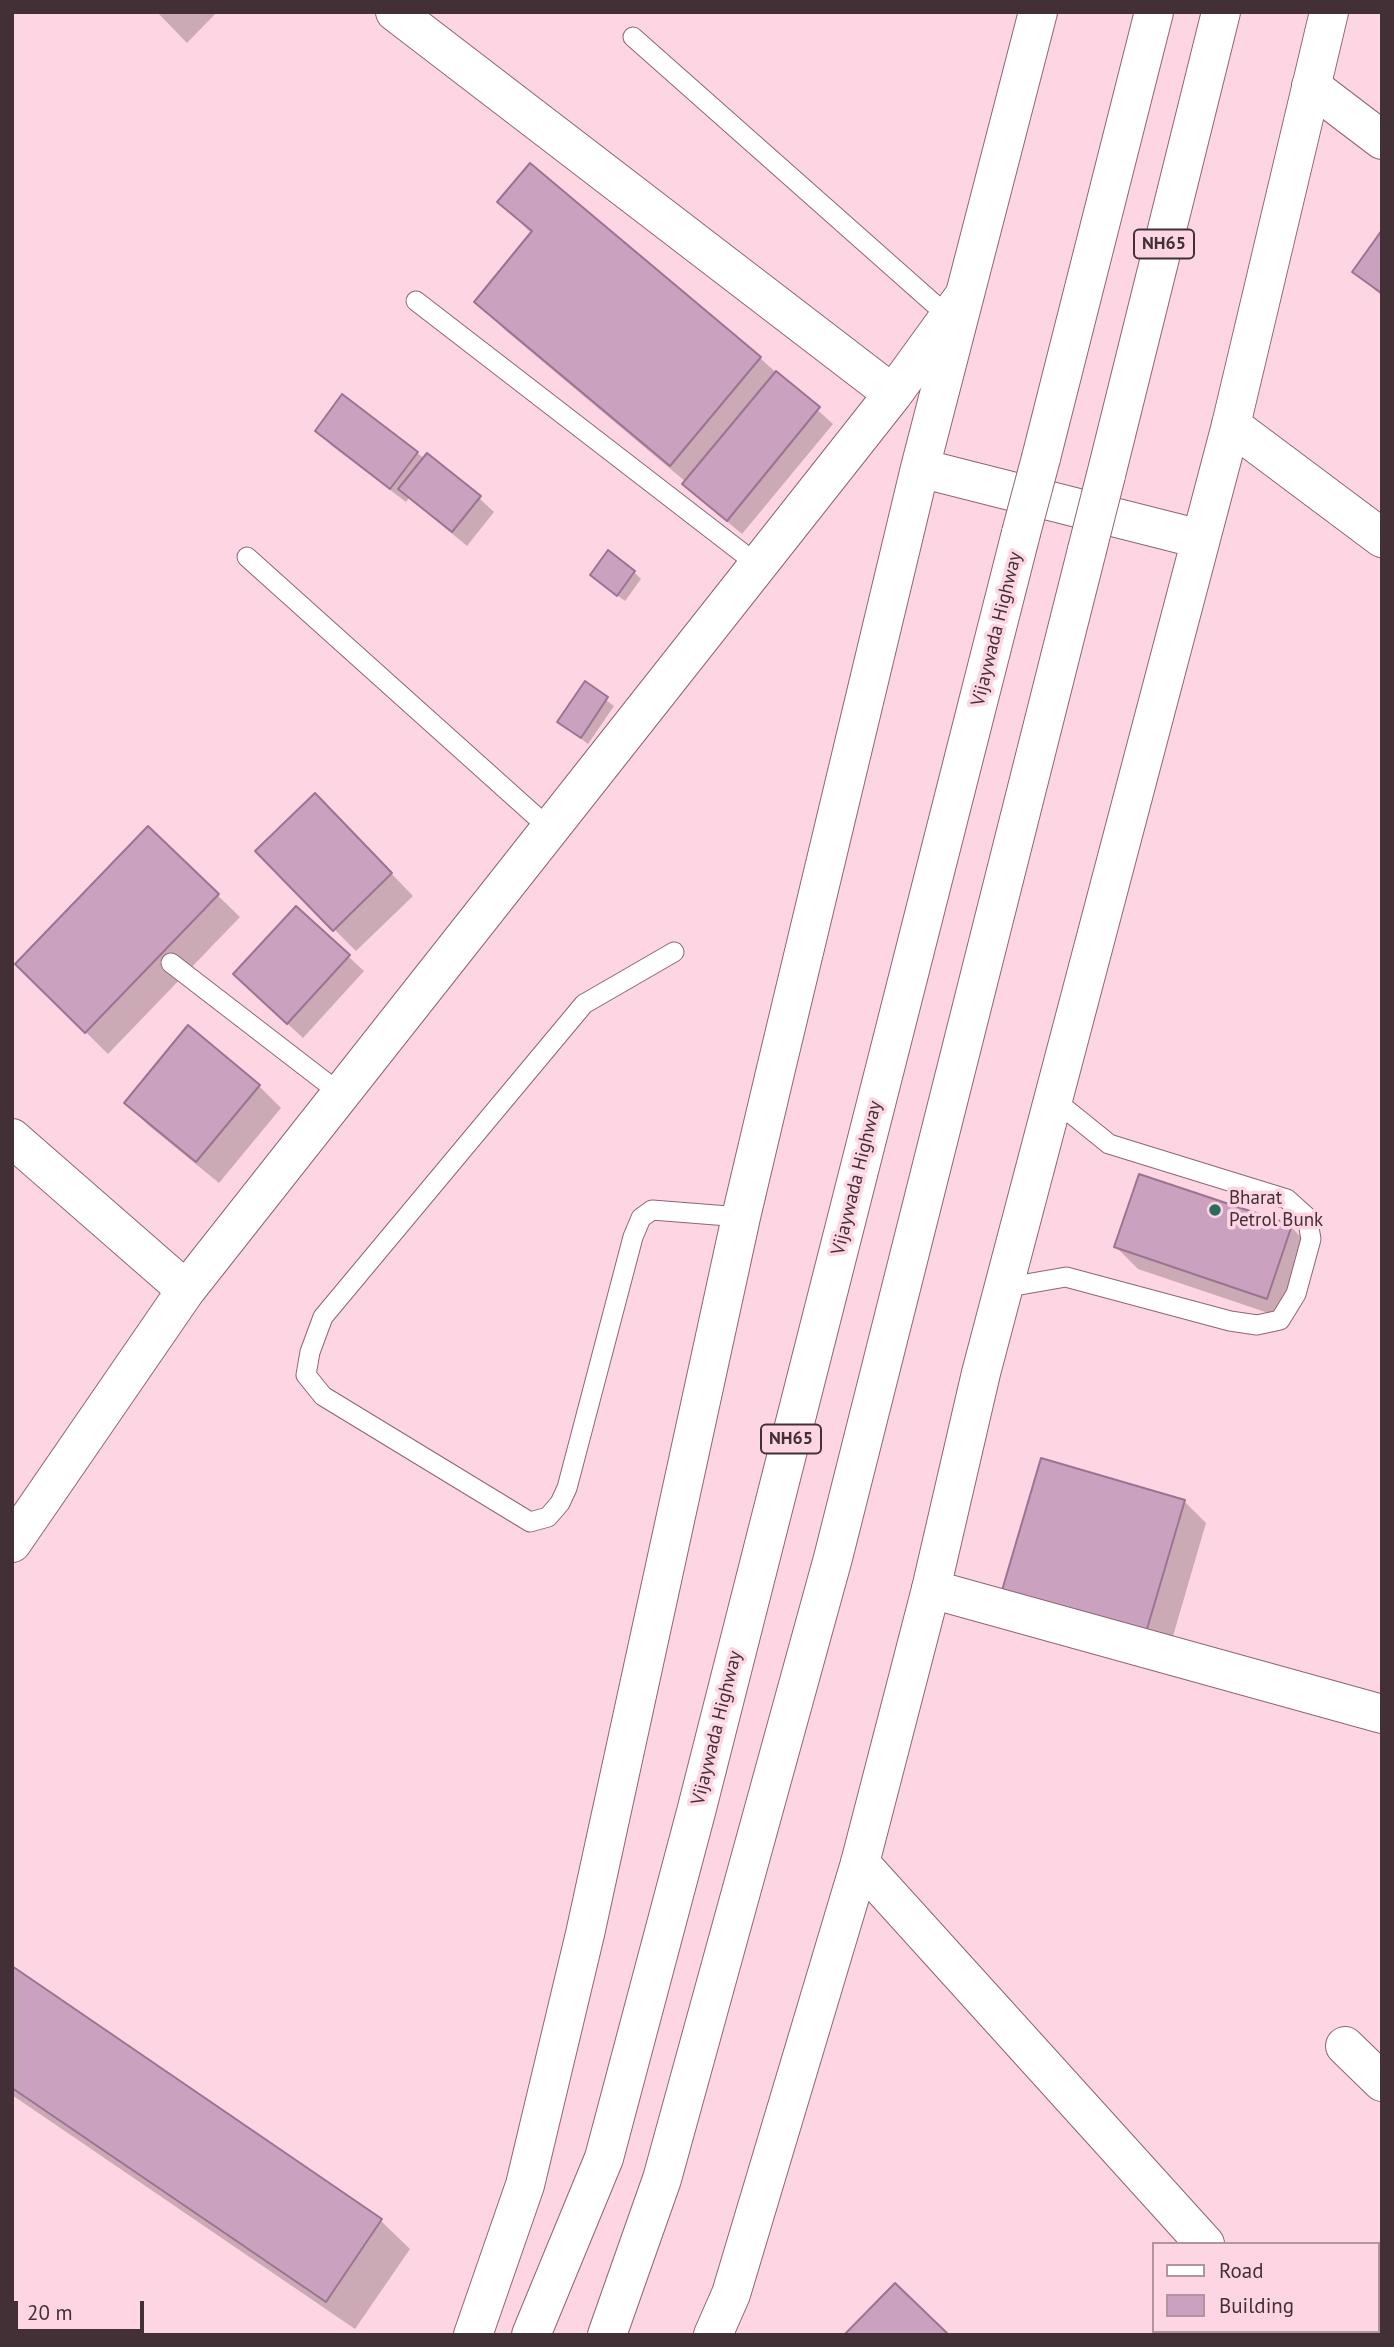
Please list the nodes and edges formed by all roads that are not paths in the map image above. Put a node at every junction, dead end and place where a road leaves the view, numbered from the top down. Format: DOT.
graph roads {
  1 [pos="395,12"];
  2 [pos="1038,12"];
  3 [pos="1154,12"];
  4 [pos="1221,12"];
  5 [pos="1329,12"];
  6 [pos="633,37"];
  7 [pos="1311,86"];
  8 [pos="1382,140"];
  9 [pos="415,301"];
  10 [pos="957,305"];
  11 [pos="893,394"];
  12 [pos="1231,425"];
  13 [pos="920,468"];
  14 [pos="1382,538"];
  15 [pos="1200,539"];
  16 [pos="247,557"];
  17 [pos="758,565"];
  18 [pos="550,829"];
  19 [pos="674,952"];
  20 [pos="172,964"];
  21 [pos="341,1094"];
  22 [pos="1052,1098"];
  23 [pos="12,1138"];
  24 [pos="741,1217"];
  25 [pos="1003,1288"];
  26 [pos="186,1290"];
  27 [pos="12,1543"];
  28 [pos="931,1589"];
  29 [pos="1382,1714"];
  30 [pos="860,1863"];
  31 [pos="1345,2046"];
  32 [pos="1382,2082"];
  33 [pos="1203,2242"];
  34 [pos="473,2335"];
  35 [pos="531,2335"];
  36 [pos="607,2335"];
  37 [pos="713,2335"];
  1 -- 11 [label="main road"];
  2 -- 10 [label="main road"];
  3 -- 35 [label="main road, Vijaywada Highway / NH65, bridge"];
  4 -- 36 [label="main road, NH65, bridge"];
  5 -- 7 [label="main road"];
  6 -- 10 [label="lane"];
  7 -- 8 [label="main road"];
  7 -- 12 [label="main road"];
  9 -- 17 [label="lane"];
  10 -- 11 [label="main road"];
  10 -- 13 [label="main road"];
  11 -- 17 [label="main road"];
  12 -- 14 [label="main road"];
  12 -- 15 [label="main road"];
  13 -- 15 [label="main road"];
  13 -- 24 [label="main road"];
  15 -- 22 [label="main road"];
  16 -- 18 [label="lane"];
  17 -- 18 [label="main road"];
  18 -- 21 [label="main road"];
  19 -- 24 [label="lane"];
  20 -- 21 [label="lane"];
  21 -- 26 [label="main road"];
  22 -- 25 [label="main road"];
  22 -- 25 [label="lane"];
  23 -- 26 [label="main road"];
  24 -- 34 [label="main road"];
  25 -- 28 [label="main road"];
  26 -- 27 [label="main road"];
  28 -- 29 [label="main road"];
  28 -- 30 [label="main road"];
  30 -- 33 [label="main road"];
  30 -- 37 [label="main road"];
  31 -- 32 [label="main road"];
}
